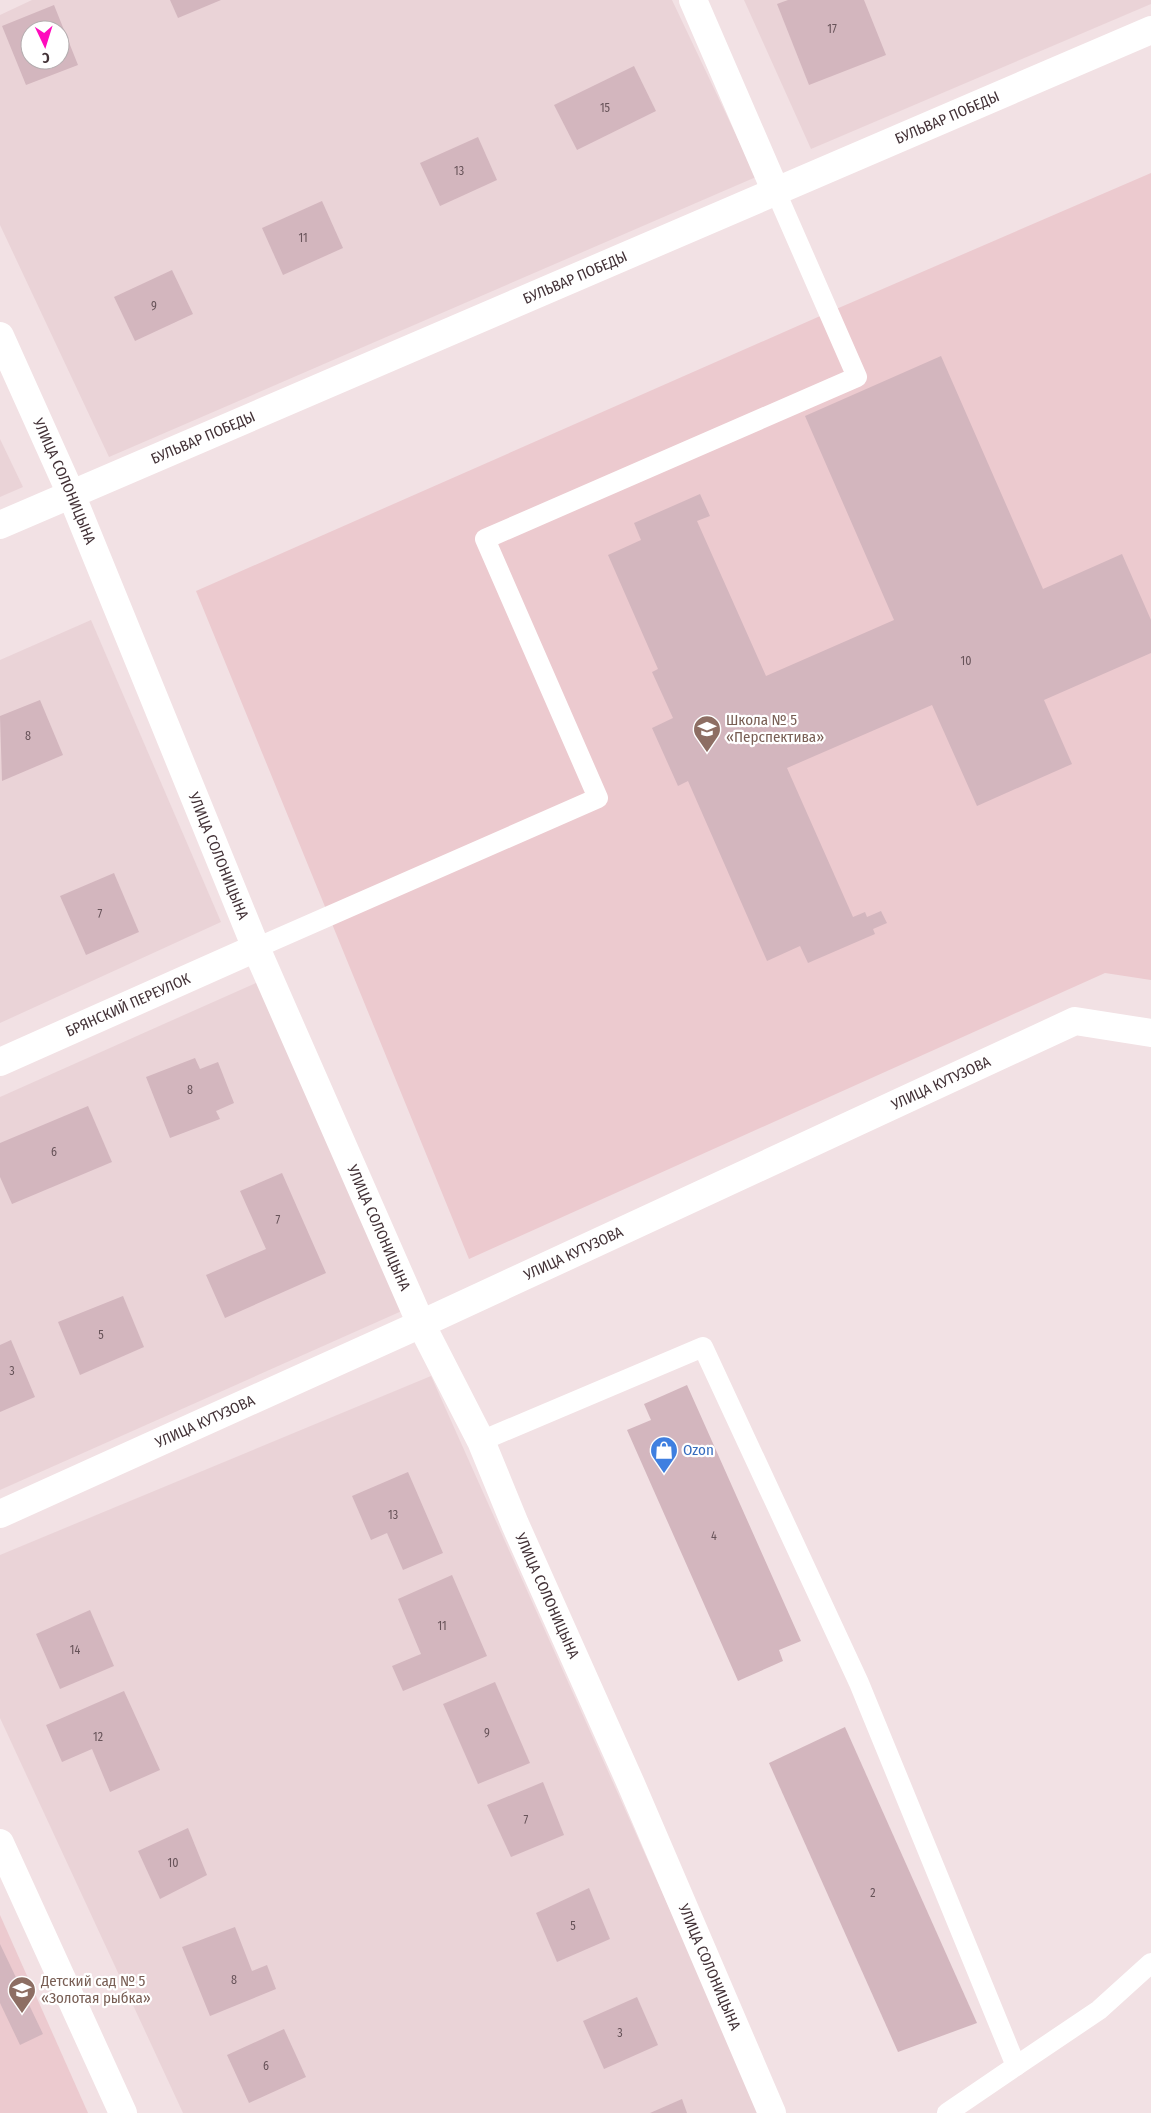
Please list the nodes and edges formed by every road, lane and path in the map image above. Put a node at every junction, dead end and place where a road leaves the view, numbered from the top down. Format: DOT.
graph roads {
  1 [pos="693,0"];
  2 [pos="1151,30"];
  3 [pos="776,192"];
  4 [pos="0,336"];
  5 [pos="71,494"];
  6 [pos="0,525"];
  7 [pos="256,948"];
  8 [pos="1151,1033"];
  9 [pos="0,1062"];
  10 [pos="421,1324"];
  11 [pos="480,1441"];
  12 [pos="0,1514"];
  13 [pos="0,1843"];
  14 [pos="1151,1963"];
  15 [pos="1016,2066"];
  16 [pos="123,2113"];
  17 [pos="772,2113"];
  18 [pos="947,2113"];
  1 -- 3 [label="street"];
  2 -- 3 [label="street, БУЛЬВАР ПОБЕДЫ"];
  3 -- 5 [label="street, БУЛЬВАР ПОБЕДЫ"];
  3 -- 7 [label="lane"];
  4 -- 5 [label="street, УЛИЦА СОЛОНИЦЫНА"];
  5 -- 6 [label="street, БУЛЬВАР ПОБЕДЫ"];
  5 -- 7 [label="street, УЛИЦА СОЛОНИЦЫНА"];
  7 -- 9 [label="street, БРЯНСКИЙ ПЕРЕУЛОК"];
  7 -- 10 [label="street, УЛИЦА СОЛОНИЦЫНА"];
  8 -- 10 [label="street, УЛИЦА КУТУЗОВА"];
  10 -- 11 [label="street, УЛИЦА СОЛОНИЦЫНА"];
  10 -- 12 [label="street, УЛИЦА КУТУЗОВА"];
  11 -- 15 [label="lane"];
  11 -- 17 [label="street, УЛИЦА СОЛОНИЦЫНА"];
  13 -- 16 [label="street"];
  14 -- 15 [label="lane"];
  15 -- 18 [label="lane"];
}
